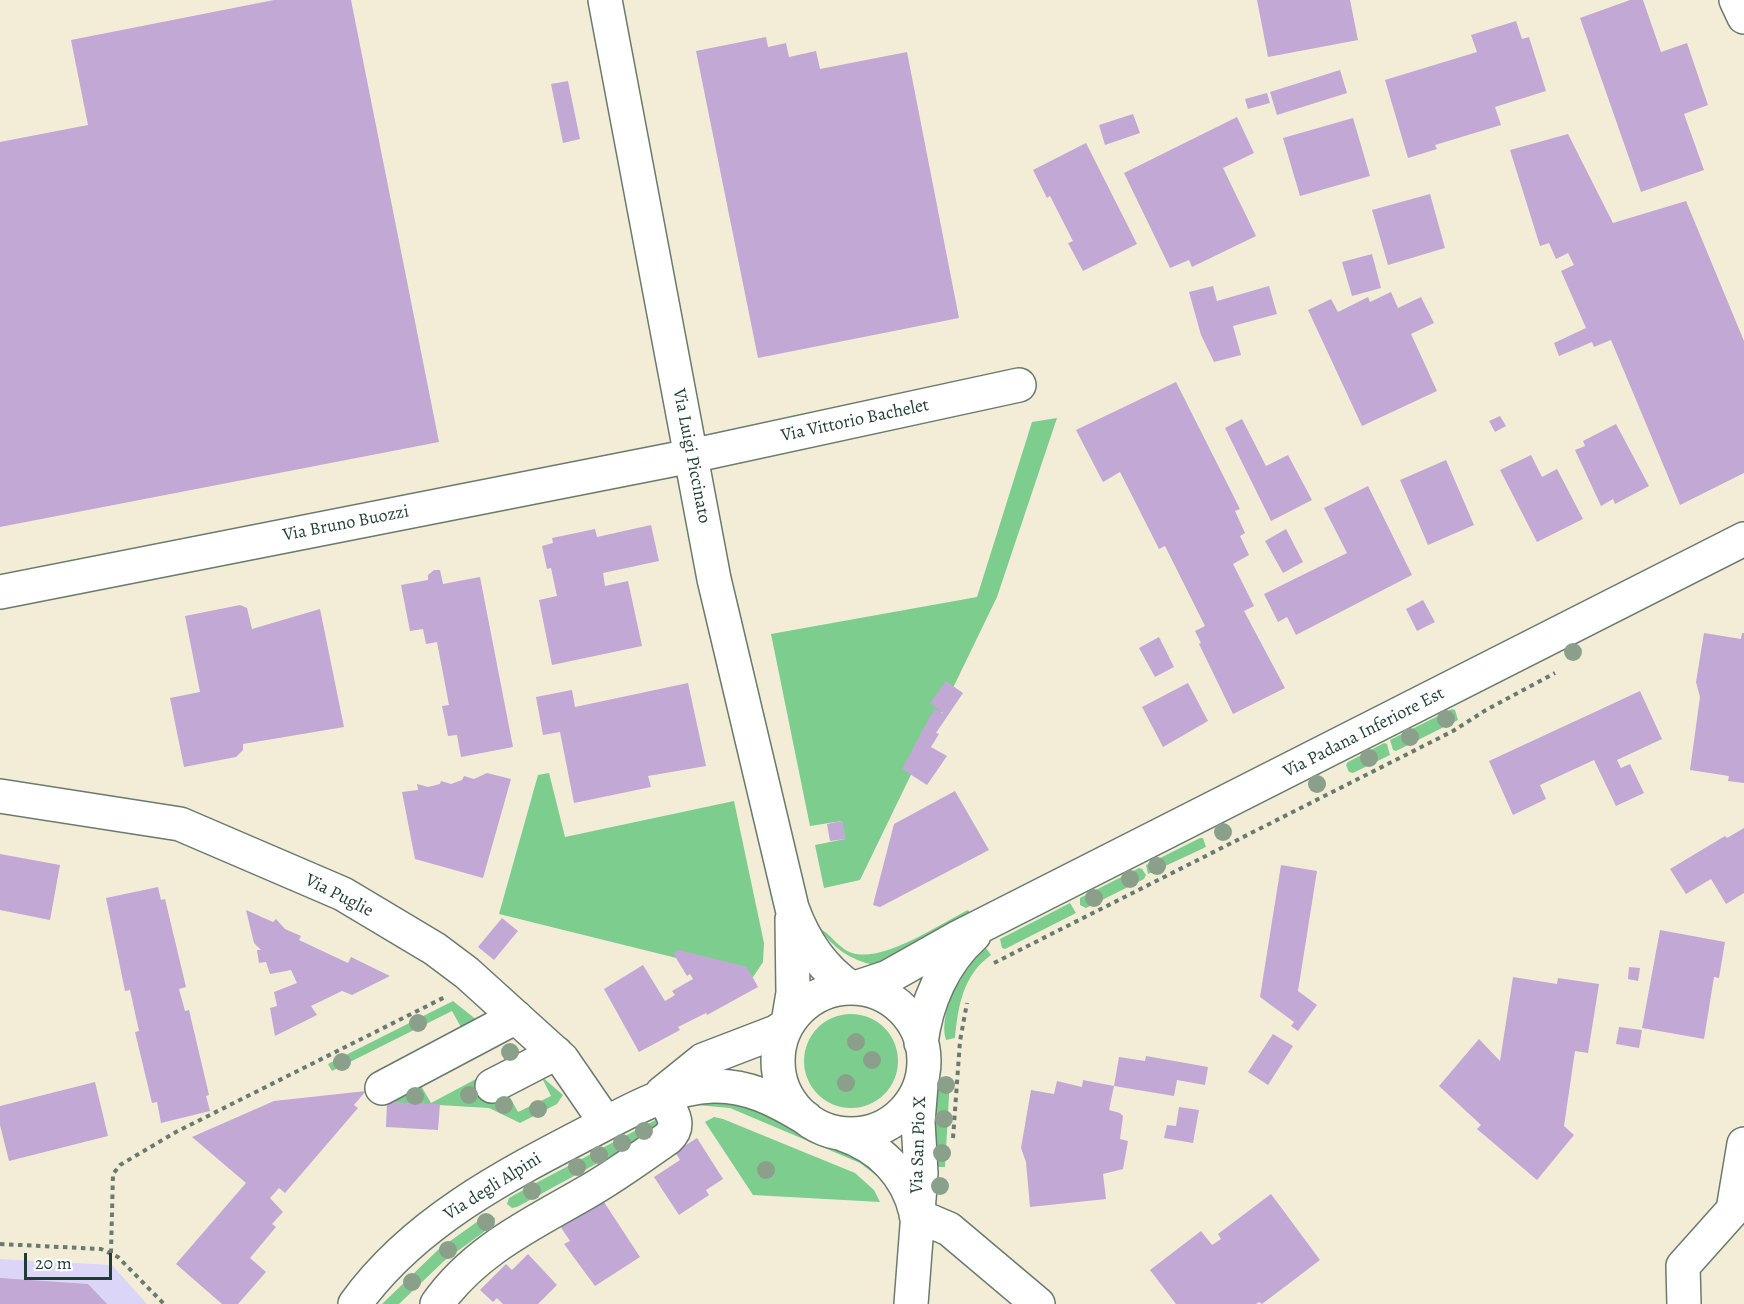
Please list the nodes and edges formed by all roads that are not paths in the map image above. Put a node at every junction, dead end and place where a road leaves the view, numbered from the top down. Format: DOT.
graph roads {
  1 [pos="605,0"];
  2 [pos="1736,0"];
  3 [pos="1744,17"];
  4 [pos="1019,385"];
  5 [pos="691,456"];
  6 [pos="1744,539"];
  7 [pos="0,592"];
  8 [pos="0,796"];
  9 [pos="792,908"];
  10 [pos="984,926"];
  11 [pos="853,988"];
  12 [pos="516,1017"];
  13 [pos="787,1024"];
  14 [pos="921,1043"];
  15 [pos="555,1053"];
  16 [pos="922,1076"];
  17 [pos="492,1086"];
  18 [pos="382,1088"];
  19 [pos="657,1097"];
  20 [pos="806,1118"];
  21 [pos="606,1123"];
  22 [pos="842,1134"];
  23 [pos="1744,1144"];
  24 [pos="916,1215"];
  25 [pos="355,1304"];
  26 [pos="437,1304"];
  27 [pos="911,1304"];
  28 [pos="1038,1304"];
  29 [pos="1684,1304"];
  1 -- 5 [label="street, Via Luigi Piccinato"];
  2 -- 3 [label="street"];
  4 -- 5 [label="street, Via Vittorio Bachelet"];
  5 -- 7 [label="street, Via Bruno Buozzi"];
  5 -- 9 [label="street, Via Luigi Piccinato"];
  6 -- 10 [label="street, Via Padana Inferiore Est"];
  8 -- 12 [label="street, Via Puglie"];
  9 -- 11 [label="street, Via Luigi Piccinato"];
  9 -- 13 [label="street, Via Luigi Piccinato"];
  10 -- 11 [label="street, Via Padana Inferiore Est"];
  10 -- 14 [label="street, Via Padana Inferiore Est"];
  11 -- 13 [label="street"];
  11 -- 14 [label="street"];
  12 -- 15 [label="street, Via Puglie"];
  12 -- 18 [label="street"];
  13 -- 19 [label="street, Via degli Alpini"];
  13 -- 20 [label="street"];
  14 -- 16 [label="street"];
  15 -- 17 [label="street"];
  15 -- 21 [label="street, Via Puglie"];
  16 -- 22 [label="street"];
  16 -- 24 [label="street, Via San Pio X"];
  19 -- 20 [label="street, Via degli Alpini"];
  19 -- 21 [label="street, Via degli Alpini"];
  19 -- 26 [label="street"];
  20 -- 22 [label="street"];
  21 -- 25 [label="street, Via degli Alpini"];
  22 -- 24 [label="street, Via San Pio X"];
  23 -- 29 [label="street"];
  24 -- 27 [label="street, Via San Pio X"];
  24 -- 28 [label="street"];
}
